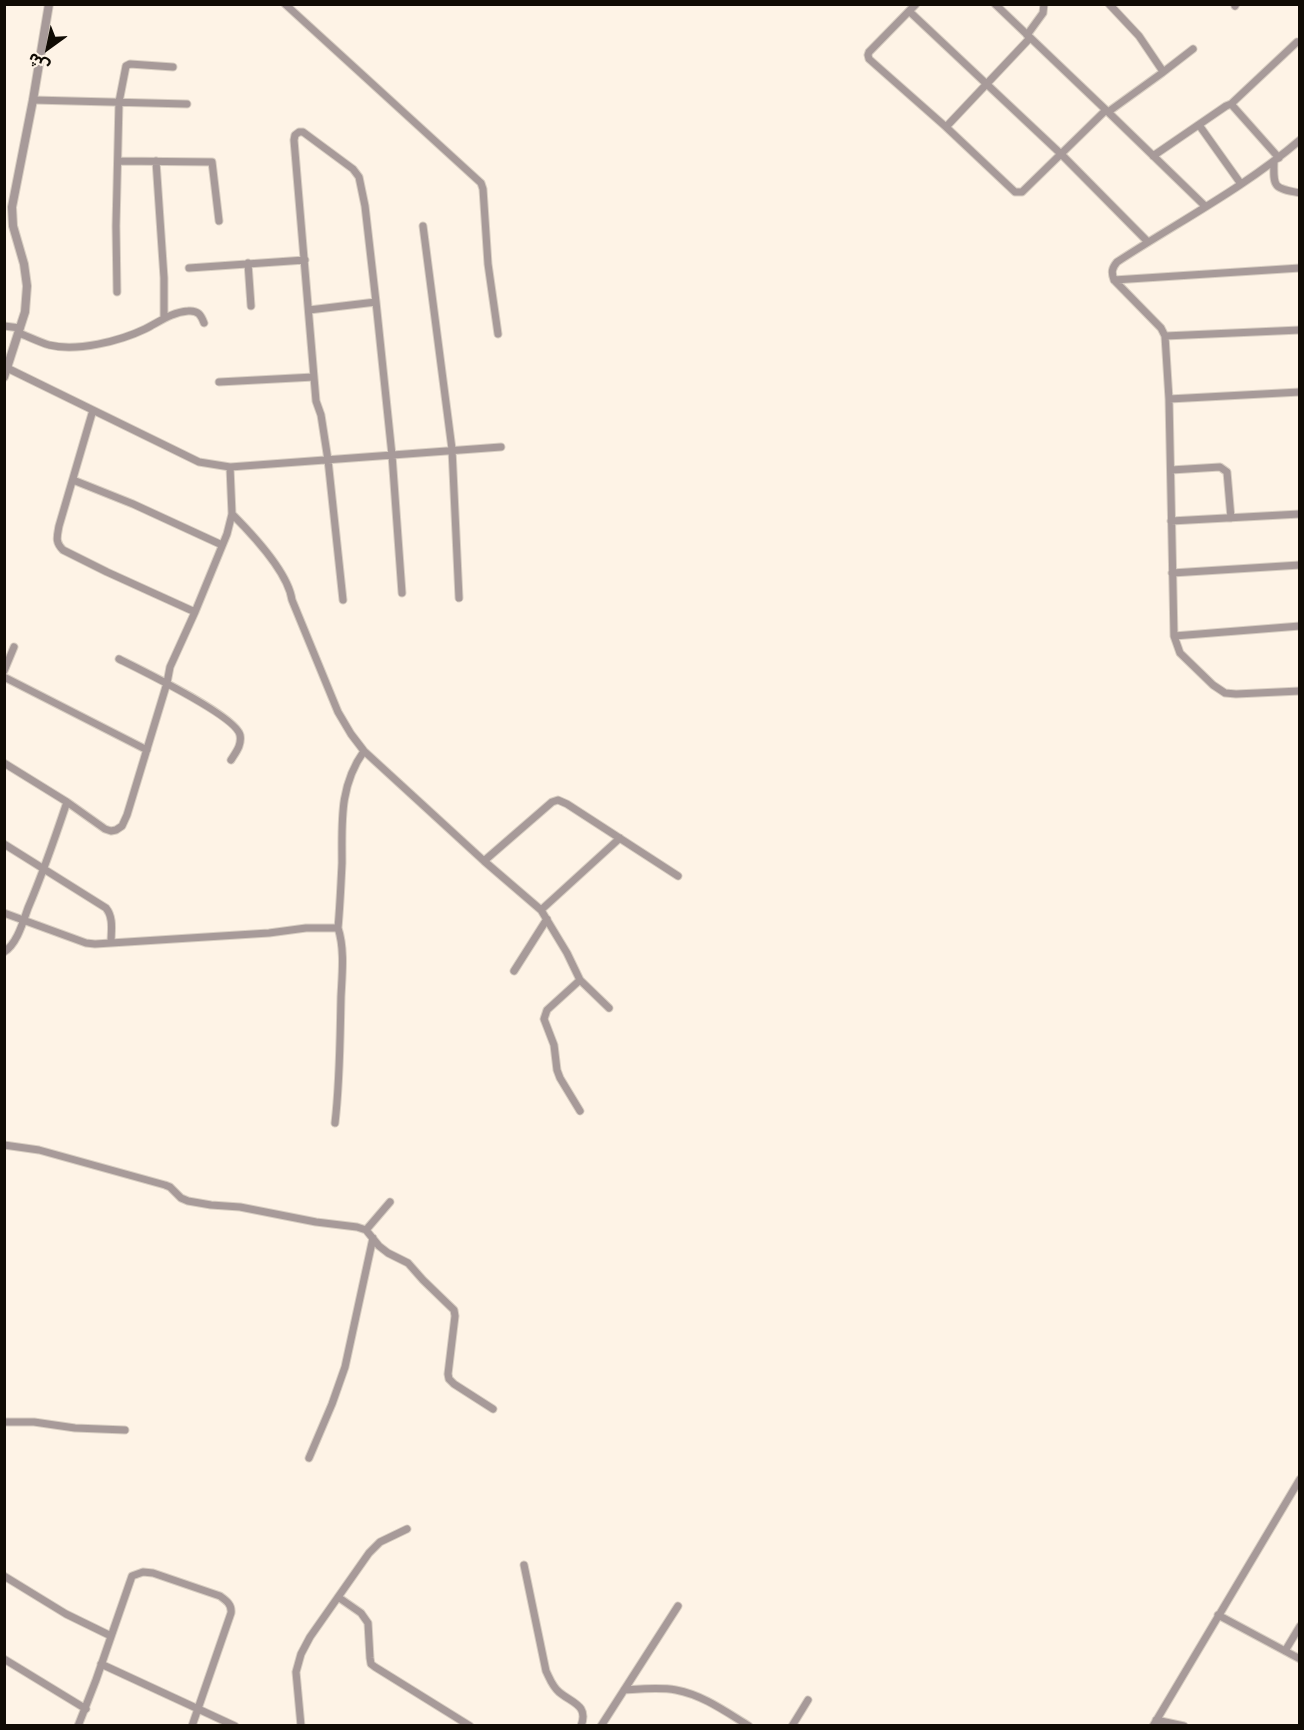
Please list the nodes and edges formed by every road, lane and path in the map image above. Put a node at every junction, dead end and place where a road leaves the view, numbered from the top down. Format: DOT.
graph roads {
  1 [pos="49,4"];
  2 [pos="285,4"];
  3 [pos="916,4"];
  4 [pos="995,4"];
  5 [pos="1044,4"];
  6 [pos="1109,4"];
  7 [pos="910,12"];
  8 [pos="1028,36"];
  9 [pos="1297,42"];
  10 [pos="1193,49"];
  11 [pos="173,67"];
  12 [pos="1162,73"];
  13 [pos="986,84"];
  14 [pos="33,100"];
  15 [pos="119,102"];
  16 [pos="187,104"];
  17 [pos="1231,104"];
  18 [pos="1107,111"];
  19 [pos="1199,124"];
  20 [pos="946,127"];
  21 [pos="1299,140"];
  22 [pos="1061,154"];
  23 [pos="1153,156"];
  24 [pos="1277,160"];
  25 [pos="118,161"];
  26 [pos="156,161"];
  27 [pos="1241,184"];
  28 [pos="1299,193"];
  29 [pos="1205,206"];
  30 [pos="219,221"];
  31 [pos="423,226"];
  32 [pos="1148,242"];
  33 [pos="305,260"];
  34 [pos="248,263"];
  35 [pos="189,268"];
  36 [pos="1299,268"];
  37 [pos="1114,280"];
  38 [pos="117,292"];
  39 [pos="376,302"];
  40 [pos="251,306"];
  41 [pos="309,310"];
  42 [pos="164,317"];
  43 [pos="204,323"];
  44 [pos="4,326"];
  45 [pos="1299,330"];
  46 [pos="19,331"];
  47 [pos="498,334"];
  48 [pos="1166,336"];
  49 [pos="6,373"];
  50 [pos="314,377"];
  51 [pos="219,382"];
  52 [pos="1299,392"];
  53 [pos="1169,399"];
  54 [pos="93,410"];
  55 [pos="501,447"];
  56 [pos="452,450"];
  57 [pos="392,454"];
  58 [pos="328,460"];
  59 [pos="230,467"];
  60 [pos="1171,470"];
  61 [pos="73,480"];
  62 [pos="232,514"];
  63 [pos="1299,514"];
  64 [pos="1231,518"];
  65 [pos="1171,521"];
  66 [pos="222,545"];
  67 [pos="1299,565"];
  68 [pos="1172,573"];
  69 [pos="402,593"];
  70 [pos="459,598"];
  71 [pos="343,600"];
  72 [pos="195,612"];
  73 [pos="1299,627"];
  74 [pos="1174,636"];
  75 [pos="14,646"];
  76 [pos="119,659"];
  77 [pos="4,671"];
  78 [pos="4,678"];
  79 [pos="167,683"];
  80 [pos="1299,691"];
  81 [pos="147,750"];
  82 [pos="364,751"];
  83 [pos="231,760"];
  84 [pos="4,763"];
  85 [pos="67,802"];
  86 [pos="620,838"];
  87 [pos="4,844"];
  88 [pos="484,861"];
  89 [pos="44,870"];
  90 [pos="678,876"];
  91 [pos="541,909"];
  92 [pos="4,913"];
  93 [pos="547,919"];
  94 [pos="23,920"];
  95 [pos="338,928"];
  96 [pos="111,943"];
  97 [pos="4,952"];
  98 [pos="514,970"];
  99 [pos="580,980"];
  100 [pos="609,1008"];
  101 [pos="580,1111"];
  102 [pos="335,1123"];
  103 [pos="4,1145"];
  104 [pos="390,1202"];
  105 [pos="366,1230"];
  106 [pos="373,1238"];
  107 [pos="493,1409"];
  108 [pos="4,1422"];
  109 [pos="125,1430"];
  110 [pos="309,1458"];
  111 [pos="1299,1480"];
  112 [pos="407,1529"];
  113 [pos="524,1565"];
  114 [pos="4,1576"];
  115 [pos="338,1597"];
  116 [pos="678,1606"];
  117 [pos="1218,1615"];
  118 [pos="1299,1626"];
  119 [pos="111,1636"];
  120 [pos="1285,1651"];
  121 [pos="4,1659"];
  122 [pos="1299,1659"];
  123 [pos="102,1664"];
  124 [pos="624,1690"];
  125 [pos="808,1700"];
  126 [pos="198,1708"];
  127 [pos="86,1709"];
  128 [pos="1154,1723"];
  129 [pos="78,1725"];
  130 [pos="192,1725"];
  131 [pos="235,1725"];
  132 [pos="301,1725"];
  133 [pos="470,1725"];
  134 [pos="581,1725"];
  135 [pos="601,1725"];
  136 [pos="749,1725"];
  137 [pos="792,1725"];
  138 [pos="1184,1725"];
  1 -- 14 [label="street"];
  2 -- 47 [label="street"];
  3 -- 7 [label="street"];
  4 -- 8 [label="street"];
  5 -- 8 [label="street"];
  6 -- 12 [label="street"];
  7 -- 13 [label="street"];
  7 -- 20 [label="street"];
  8 -- 13 [label="street"];
  8 -- 18 [label="street"];
  9 -- 17 [label="street"];
  10 -- 12 [label="street"];
  11 -- 15 [label="street"];
  12 -- 18 [label="street"];
  13 -- 20 [label="street"];
  13 -- 22 [label="street"];
  14 -- 15 [label="street"];
  14 -- 46 [label="street"];
  15 -- 16 [label="street"];
  15 -- 25 [label="street"];
  17 -- 19 [label="street"];
  17 -- 24 [label="street"];
  18 -- 22 [label="street"];
  18 -- 23 [label="street"];
  19 -- 23 [label="street"];
  19 -- 27 [label="street"];
  20 -- 22 [label="street"];
  21 -- 24 [label="street"];
  22 -- 32 [label="street"];
  23 -- 29 [label="street"];
  24 -- 27 [label="street"];
  24 -- 28 [label="street"];
  25 -- 26 [label="street"];
  25 -- 38 [label="street"];
  26 -- 30 [label="street"];
  26 -- 42 [label="street"];
  27 -- 29 [label="street"];
  29 -- 32 [label="street"];
  31 -- 56 [label="street"];
  32 -- 37 [label="street"];
  33 -- 34 [label="street"];
  33 -- 39 [label="street"];
  33 -- 41 [label="street"];
  34 -- 35 [label="street"];
  34 -- 40 [label="street"];
  36 -- 37 [label="street"];
  37 -- 48 [label="street"];
  39 -- 41 [label="street"];
  39 -- 57 [label="street"];
  41 -- 50 [label="street"];
  42 -- 43 [label="street"];
  42 -- 46 [label="street"];
  44 -- 46 [label="street"];
  45 -- 48 [label="street"];
  46 -- 49 [label="street"];
  48 -- 53 [label="street"];
  49 -- 54 [label="street"];
  50 -- 51 [label="street"];
  50 -- 58 [label="street"];
  52 -- 53 [label="street"];
  53 -- 60 [label="street"];
  54 -- 59 [label="street"];
  54 -- 61 [label="street"];
  55 -- 56 [label="street"];
  56 -- 57 [label="street"];
  56 -- 70 [label="street"];
  57 -- 58 [label="street"];
  57 -- 69 [label="street"];
  58 -- 59 [label="street"];
  58 -- 71 [label="street"];
  59 -- 62 [label="street"];
  60 -- 64 [label="street"];
  60 -- 65 [label="street"];
  61 -- 66 [label="street"];
  61 -- 72 [label="street"];
  62 -- 66 [label="street"];
  62 -- 82 [label="street"];
  63 -- 64 [label="street"];
  64 -- 65 [label="street"];
  65 -- 68 [label="street"];
  66 -- 72 [label="street"];
  67 -- 68 [label="street"];
  68 -- 74 [label="street"];
  72 -- 79 [label="street"];
  73 -- 74 [label="street"];
  74 -- 80 [label="street"];
  75 -- 77 [label="street"];
  76 -- 79 [label="street"];
  78 -- 81 [label="street"];
  79 -- 81 [label="street"];
  79 -- 83 [label="street"];
  81 -- 85 [label="street"];
  82 -- 88 [label="street"];
  82 -- 95 [label="street"];
  84 -- 85 [label="street"];
  85 -- 89 [label="street"];
  86 -- 88 [label="street"];
  86 -- 90 [label="street"];
  86 -- 91 [label="street"];
  87 -- 89 [label="street"];
  88 -- 91 [label="street"];
  89 -- 94 [label="street"];
  89 -- 96 [label="street"];
  91 -- 93 [label="street"];
  92 -- 94 [label="street"];
  93 -- 98 [label="street"];
  93 -- 99 [label="street"];
  94 -- 96 [label="street"];
  94 -- 97 [label="street"];
  95 -- 96 [label="street"];
  95 -- 102 [label="street"];
  99 -- 100 [label="street"];
  99 -- 101 [label="street"];
  103 -- 105 [label="street"];
  104 -- 105 [label="street"];
  105 -- 106 [label="street"];
  106 -- 107 [label="street"];
  106 -- 110 [label="street"];
  108 -- 109 [label="street"];
  111 -- 117 [label="street"];
  112 -- 115 [label="street"];
  113 -- 134 [label="street"];
  114 -- 119 [label="street"];
  115 -- 132 [label="street"];
  115 -- 133 [label="street"];
  116 -- 124 [label="street"];
  117 -- 120 [label="street"];
  117 -- 128 [label="street"];
  118 -- 120 [label="street"];
  119 -- 123 [label="street"];
  119 -- 126 [label="street"];
  120 -- 122 [label="street"];
  121 -- 127 [label="street"];
  123 -- 126 [label="street"];
  123 -- 127 [label="street"];
  124 -- 135 [label="street"];
  124 -- 136 [label="street"];
  125 -- 137 [label="street"];
  126 -- 130 [label="street"];
  126 -- 131 [label="street"];
  127 -- 129 [label="street"];
  128 -- 138 [label="street"];
}
